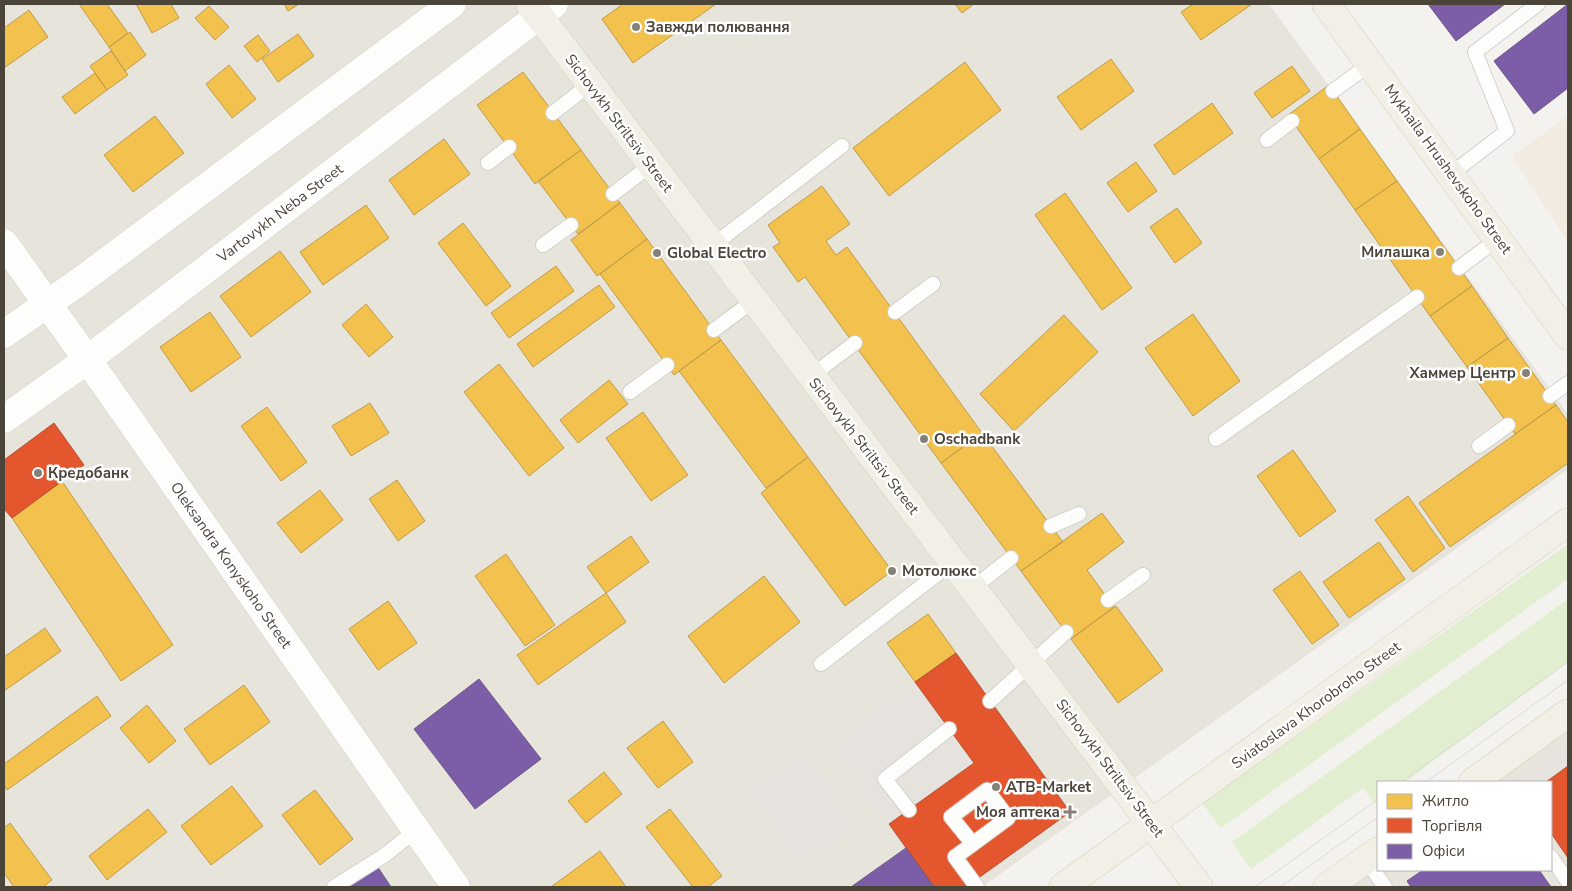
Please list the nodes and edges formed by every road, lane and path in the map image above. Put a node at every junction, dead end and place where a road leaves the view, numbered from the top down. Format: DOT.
graph roads {
  1 [pos="452,4"];
  2 [pos="1327,4"];
  3 [pos="1538,4"];
  4 [pos="541,8"];
  5 [pos="1370,64"];
  6 [pos="590,84"];
  7 [pos="1333,91"];
  8 [pos="553,113"];
  9 [pos="1292,121"];
  10 [pos="1267,140"];
  11 [pos="842,146"];
  12 [pos="508,147"];
  13 [pos="488,163"];
  14 [pos="651,165"];
  15 [pos="1451,174"];
  16 [pos="613,194"];
  17 [pos="571,225"];
  18 [pos="1499,238"];
  19 [pos="4,244"];
  20 [pos="543,245"];
  21 [pos="712,246"];
  22 [pos="1459,268"];
  23 [pos="933,284"];
  24 [pos="1417,297"];
  25 [pos="753,301"];
  26 [pos="48,302"];
  27 [pos="895,312"];
  28 [pos="714,330"];
  29 [pos="4,334"];
  30 [pos="1568,336"];
  31 [pos="855,342"];
  32 [pos="87,360"];
  33 [pos="667,365"];
  34 [pos="811,376"];
  35 [pos="1568,383"];
  36 [pos="630,392"];
  37 [pos="1550,396"];
  38 [pos="4,419"];
  39 [pos="1508,425"];
  40 [pos="1216,439"];
  41 [pos="1479,446"];
  42 [pos="1079,514"];
  43 [pos="1568,522"];
  44 [pos="1051,526"];
  45 [pos="1011,558"];
  46 [pos="953,562"];
  47 [pos="1143,575"];
  48 [pos="973,588"];
  49 [pos="1108,600"];
  50 [pos="1066,632"];
  51 [pos="1031,663"];
  52 [pos="821,664"];
  53 [pos="990,701"];
  54 [pos="1568,713"];
  55 [pos="949,729"];
  56 [pos="1487,778"];
  57 [pos="909,810"];
  58 [pos="1152,824"];
  59 [pos="416,830"];
  60 [pos="973,844"];
  61 [pos="1372,855"];
  62 [pos="1552,858"];
  63 [pos="1377,867"];
  64 [pos="1378,871"];
  65 [pos="1568,882"];
  66 [pos="334,887"];
  67 [pos="456,887"];
  68 [pos="977,887"];
  69 [pos="1063,887"];
  70 [pos="1199,887"];
  71 [pos="1327,887"];
  72 [pos="1385,887"];
  1 -- 26 [label="street"];
  2 -- 5 [label="main road, Mykhaila Hrushevskoho Street"];
  3 -- 15 [label="lane"];
  4 -- 6 [label="main road, Sichovykh Striltsiv Street"];
  4 -- 32 [label="street, Vartovykh Neba Street"];
  5 -- 7 [label="lane"];
  5 -- 15 [label="main road, Mykhaila Hrushevskoho Street"];
  6 -- 8 [label="lane"];
  6 -- 14 [label="main road, Sichovykh Striltsiv Street"];
  9 -- 10 [label="lane"];
  11 -- 21 [label="lane"];
  12 -- 13 [label="lane"];
  14 -- 16 [label="lane"];
  14 -- 21 [label="main road, Sichovykh Striltsiv Street"];
  15 -- 18 [label="main road, Mykhaila Hrushevskoho Street"];
  17 -- 20 [label="lane"];
  18 -- 22 [label="lane"];
  18 -- 30 [label="main road, Mykhaila Hrushevskoho Street"];
  19 -- 26 [label="street, Oleksandra Konyskoho Street"];
  21 -- 25 [label="main road, Sichovykh Striltsiv Street"];
  23 -- 27 [label="lane"];
  24 -- 40 [label="lane"];
  25 -- 28 [label="lane"];
  25 -- 34 [label="main road, Sichovykh Striltsiv Street"];
  26 -- 29 [label="street"];
  26 -- 32 [label="street, Oleksandra Konyskoho Street"];
  31 -- 34 [label="lane"];
  32 -- 38 [label="street, Vartovykh Neba Street"];
  32 -- 59 [label="street, Oleksandra Konyskoho Street"];
  33 -- 36 [label="lane"];
  34 -- 46 [label="main road, Sichovykh Striltsiv Street"];
  35 -- 37 [label="lane"];
  39 -- 41 [label="lane"];
  42 -- 44 [label="lane"];
  43 -- 58 [label="main road, Sviatoslava Khorobroho Street"];
  45 -- 48 [label="lane"];
  46 -- 48 [label="main road, Sichovykh Striltsiv Street"];
  46 -- 52 [label="lane"];
  47 -- 49 [label="lane"];
  48 -- 51 [label="main road, Sichovykh Striltsiv Street"];
  50 -- 51 [label="lane"];
  51 -- 53 [label="lane"];
  51 -- 58 [label="main road, Sichovykh Striltsiv Street"];
  54 -- 56 [label="main road"];
  55 -- 57 [label="lane"];
  58 -- 69 [label="main road, Sviatoslava Khorobroho Street"];
  58 -- 70 [label="main road, Sichovykh Striltsiv Street"];
  59 -- 66 [label="lane"];
  59 -- 67 [label="street, Oleksandra Konyskoho Street"];
  60 -- 68 [label="lane"];
  61 -- 63 [label="lane"];
  61 -- 71 [label="main road"];
  62 -- 65 [label="lane"];
  64 -- 72 [label="lane"];
}
